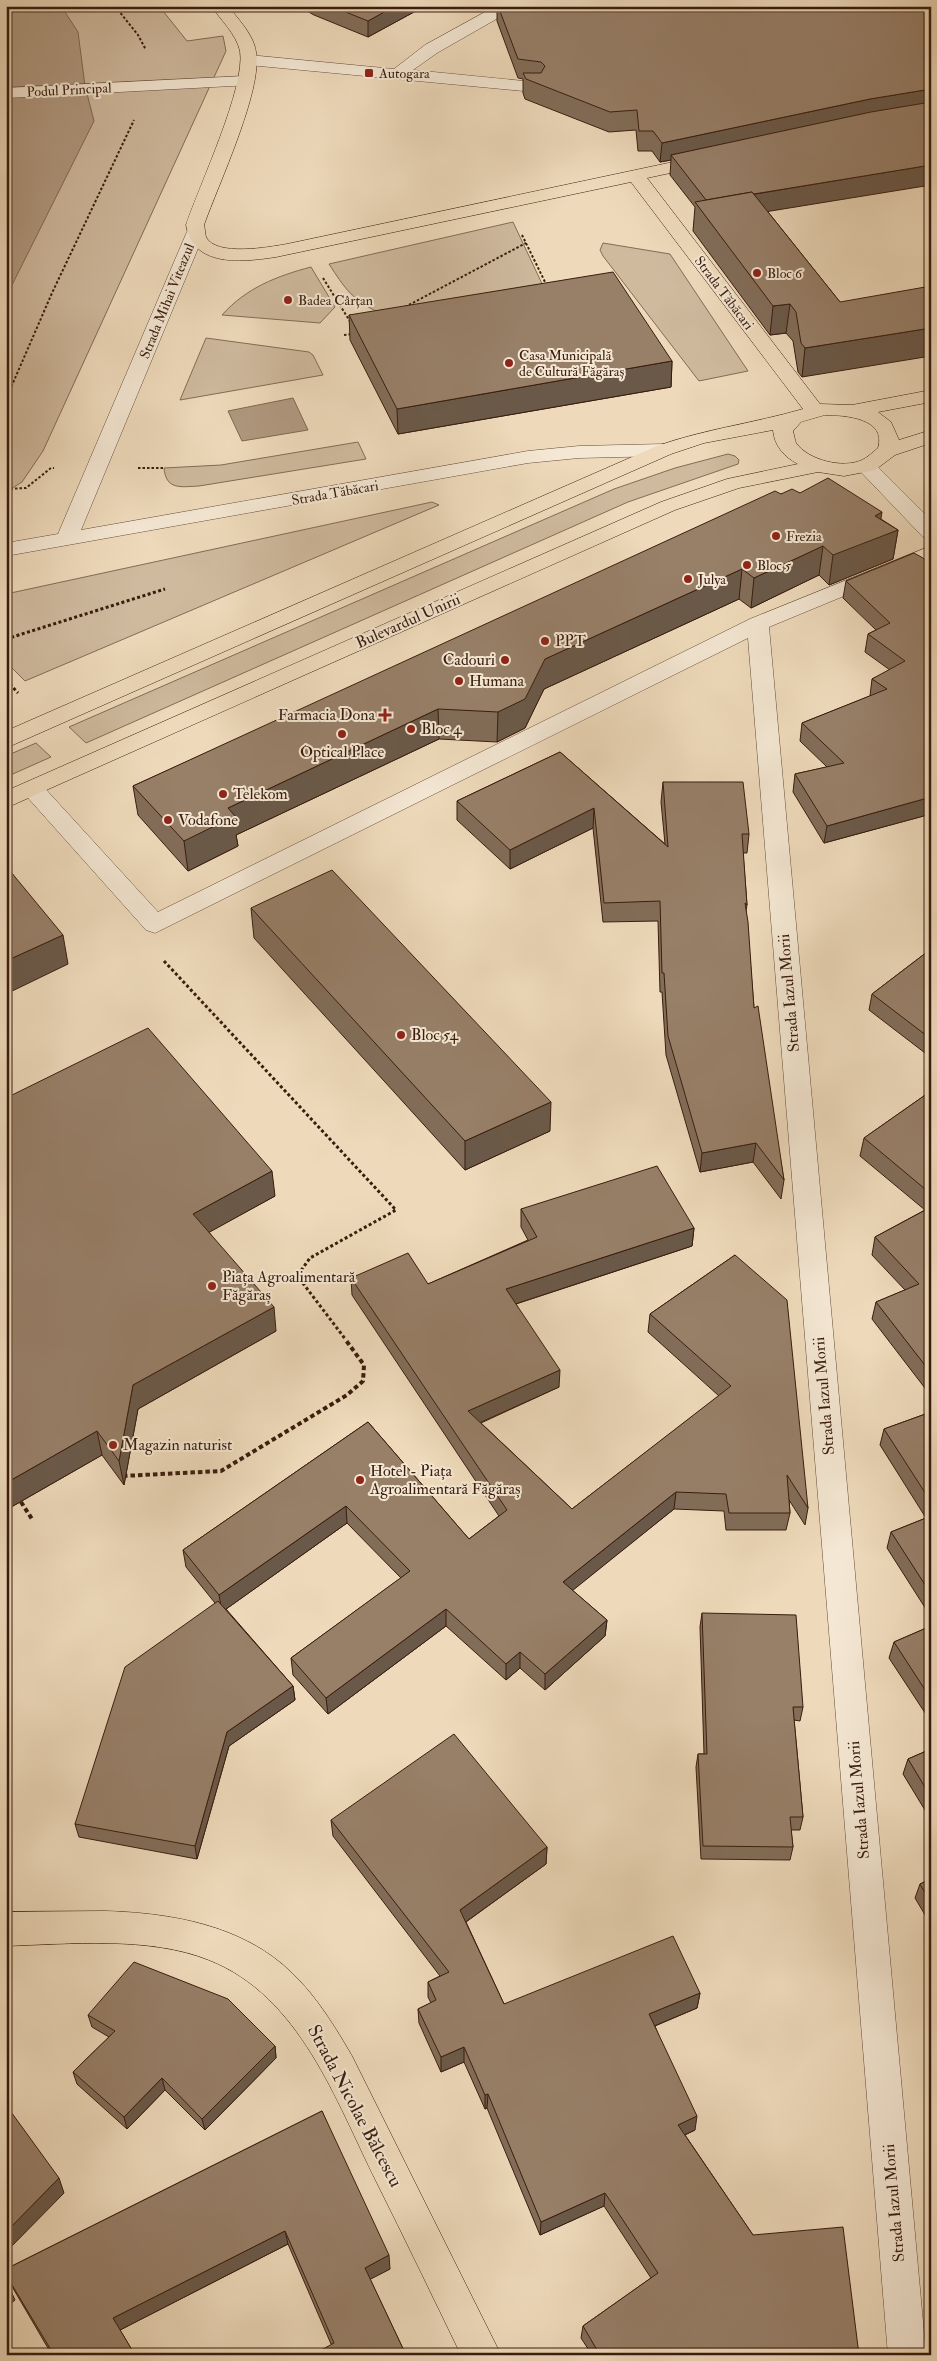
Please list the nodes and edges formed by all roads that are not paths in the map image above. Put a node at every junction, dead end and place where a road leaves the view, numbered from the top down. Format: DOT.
graph roads {
  1 [pos="219,6"];
  2 [pos="508,6"];
  3 [pos="249,60"];
  4 [pos="399,73"];
  5 [pos="245,81"];
  6 [pos="534,87"];
  7 [pos="6,93"];
  8 [pos="723,156"];
  9 [pos="635,175"];
  10 [pos="195,234"];
  11 [pos="931,396"];
  12 [pos="814,410"];
  13 [pos="852,410"];
  14 [pos="791,420"];
  15 [pos="931,436"];
  16 [pos="664,450"];
  17 [pos="888,450"];
  18 [pos="817,466"];
  19 [pos="866,466"];
  20 [pos="931,532"];
  21 [pos="67,540"];
  22 [pos="6,550"];
  23 [pos="931,552"];
  24 [pos="758,624"];
  25 [pos="6,740"];
  26 [pos="32,789"];
  27 [pos="6,800"];
  28 [pos="6,1929"];
  29 [pos="482,2355"];
  30 [pos="907,2355"];
  1 -- 3 [label="main road, Strada Mihai Viteazul"];
  2 -- 4 [label="street"];
  3 -- 4 [label="street"];
  3 -- 5 [label="main road, Strada Mihai Viteazul"];
  4 -- 6 [label="street"];
  5 -- 7 [label="street, Podul Principal"];
  5 -- 10 [label="main road, Strada Mihai Viteazul"];
  8 -- 9 [label="main road"];
  9 -- 10 [label="main road"];
  9 -- 12 [label="main road, Strada Tăbăcari"];
  10 -- 21 [label="street, Strada Mihai Viteazul"];
  11 -- 13 [label="main road"];
  12 -- 13 [label="main road"];
  12 -- 14 [label="main road"];
  13 -- 17 [label="main road"];
  14 -- 16 [label="main road"];
  14 -- 18 [label="main road"];
  15 -- 17 [label="main road"];
  16 -- 21 [label="street, Strada Tăbăcari"];
  16 -- 25 [label="main road"];
  17 -- 19 [label="main road"];
  18 -- 19 [label="main road"];
  18 -- 26 [label="main road, Bulevardul Unirii"];
  19 -- 20 [label="street"];
  21 -- 22 [label="street, Strada Tăbăcari"];
  23 -- 24 [label="street"];
  24 -- 26 [label="street"];
  24 -- 30 [label="street, Strada Iazul Morii"];
  26 -- 27 [label="main road, Bulevardul Unirii"];
  28 -- 29 [label="main road, Strada Nicolae Bălcescu"];
}
